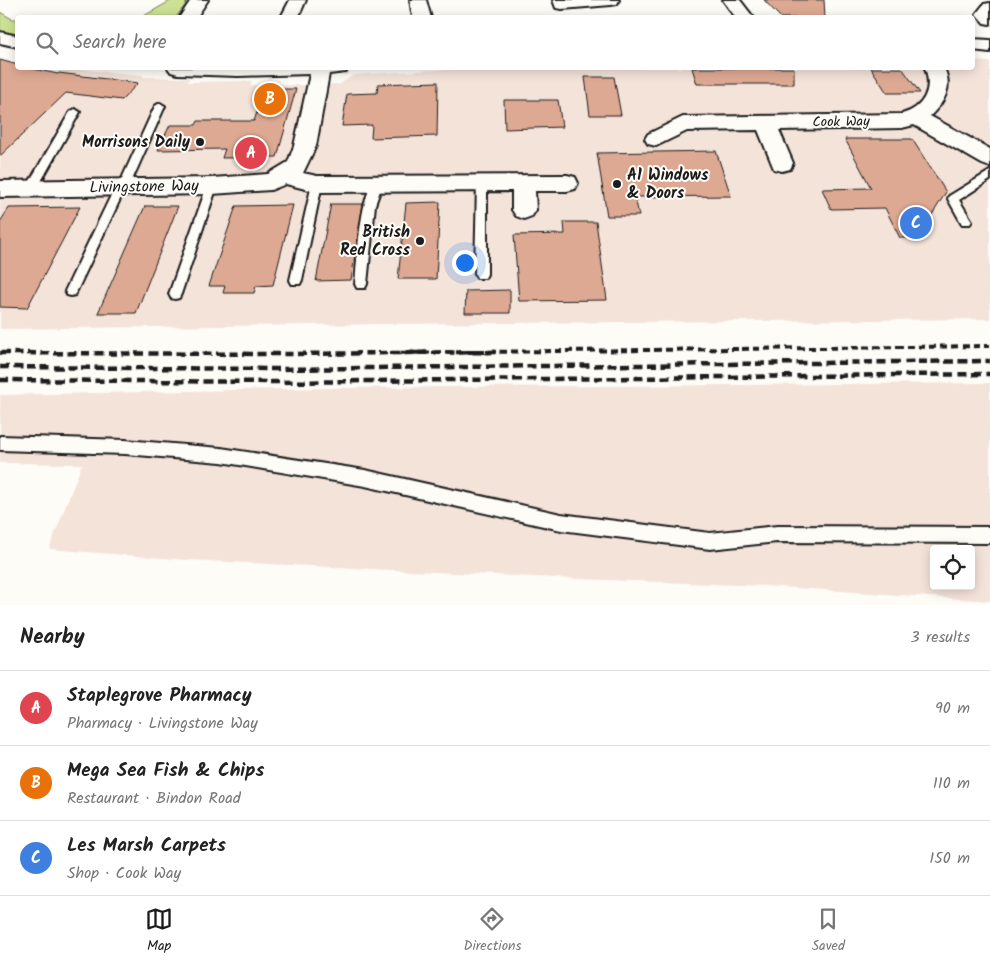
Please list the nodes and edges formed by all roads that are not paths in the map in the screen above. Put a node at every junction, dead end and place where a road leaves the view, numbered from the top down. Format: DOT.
graph roads {
  1 [pos="200,0"];
  2 [pos="298,0"];
  3 [pos="418,0"];
  4 [pos="611,0"];
  5 [pos="731,0"];
  6 [pos="563,6"];
  7 [pos="990,8"];
  8 [pos="189,15"];
  9 [pos="291,15"];
  10 [pos="421,15"];
  11 [pos="744,15"];
  12 [pos="990,19"];
  13 [pos="0,38"];
  14 [pos="15,41"];
  15 [pos="975,44"];
  16 [pos="990,46"];
  17 [pos="329,70"];
  18 [pos="936,70"];
  19 [pos="160,106"];
  20 [pos="75,112"];
  21 [pos="916,118"];
  22 [pos="766,123"];
  23 [pos="656,139"];
  24 [pos="990,159"];
  25 [pos="782,163"];
  26 [pos="286,175"];
  27 [pos="990,175"];
  28 [pos="567,183"];
  29 [pos="317,184"];
  30 [pos="482,184"];
  31 [pos="523,184"];
  32 [pos="377,185"];
  33 [pos="212,186"];
  34 [pos="122,187"];
  35 [pos="0,189"];
  36 [pos="31,189"];
  37 [pos="524,210"];
  38 [pos="966,222"];
  39 [pos="481,274"];
  40 [pos="296,280"];
  41 [pos="361,284"];
  42 [pos="71,291"];
  43 [pos="175,294"];
  44 [pos="0,443"];
  45 [pos="990,535"];
  1 -- 8 [label="street"];
  2 -- 9 [label="street"];
  3 -- 10 [label="street"];
  4 -- 6 [label="street"];
  5 -- 11 [label="street"];
  7 -- 12 [label="street"];
  13 -- 14 [label="street"];
  15 -- 16 [label="street"];
  17 -- 26 [label="street"];
  18 -- 21 [label="street"];
  19 -- 34 [label="lane"];
  20 -- 36 [label="lane"];
  21 -- 22 [label="street, Cook Way"];
  21 -- 24 [label="street"];
  22 -- 23 [label="street, Cook Way"];
  22 -- 25 [label="street"];
  26 -- 29 [label="street"];
  26 -- 33 [label="street, Livingstone Way"];
  27 -- 38 [label="lane"];
  28 -- 31 [label="street"];
  29 -- 32 [label="street"];
  29 -- 40 [label="lane"];
  30 -- 31 [label="street"];
  30 -- 32 [label="street"];
  30 -- 39 [label="lane"];
  31 -- 37 [label="street"];
  32 -- 41 [label="lane"];
  33 -- 34 [label="street, Livingstone Way"];
  33 -- 43 [label="lane"];
  34 -- 36 [label="street, Livingstone Way"];
  34 -- 42 [label="lane"];
  35 -- 36 [label="street, Livingstone Way"];
  44 -- 45 [label="lane"];
}
